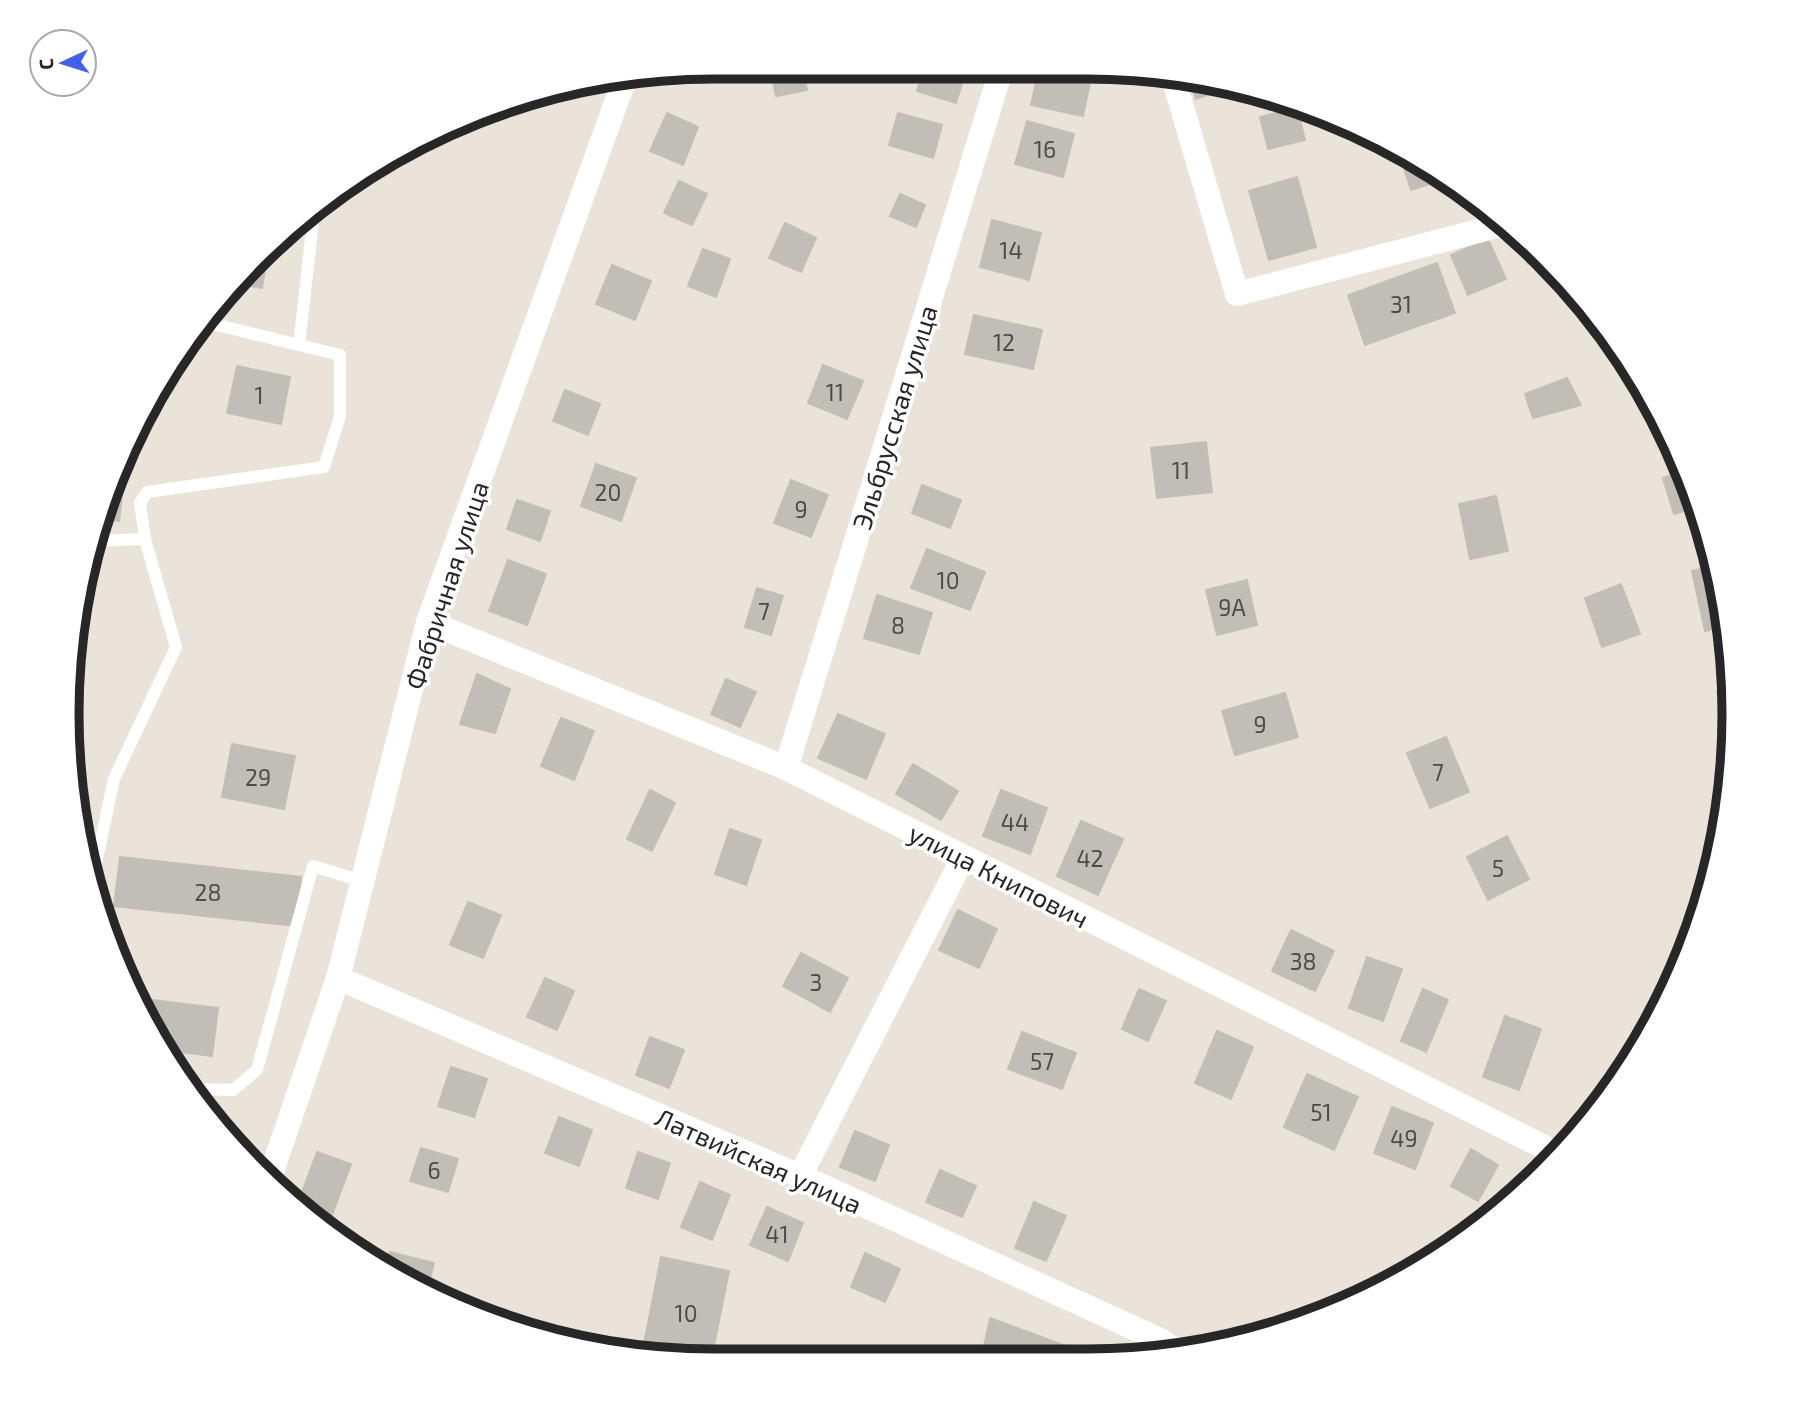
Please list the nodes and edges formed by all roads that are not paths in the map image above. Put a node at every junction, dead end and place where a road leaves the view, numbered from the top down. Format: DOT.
graph roads {
  1 [pos="998,79"];
  2 [pos="622,85"];
  3 [pos="1175,85"];
  4 [pos="313,221"];
  5 [pos="1495,227"];
  6 [pos="213,324"];
  7 [pos="299,345"];
  8 [pos="145,540"];
  9 [pos="103,541"];
  10 [pos="428,622"];
  11 [pos="786,768"];
  12 [pos="963,858"];
  13 [pos="96,862"];
  14 [pos="362,881"];
  15 [pos="338,978"];
  16 [pos="202,1089"];
  17 [pos="1549,1150"];
  18 [pos="272,1170"];
  19 [pos="800,1176"];
  20 [pos="1166,1344"];
  1 -- 11 [label="street, Эльбрусская улица"];
  2 -- 10 [label="street, Фабричная улица"];
  3 -- 5 [label="street"];
  4 -- 7 [label="lane"];
  6 -- 7 [label="lane"];
  7 -- 8 [label="lane"];
  8 -- 9 [label="lane"];
  8 -- 13 [label="lane"];
  10 -- 11 [label="street, улица Книпович"];
  10 -- 14 [label="street, Фабричная улица"];
  11 -- 12 [label="street, улица Книпович"];
  12 -- 17 [label="street, улица Книпович"];
  12 -- 19 [label="street"];
  14 -- 15 [label="street, Фабричная улица"];
  14 -- 16 [label="lane"];
  15 -- 18 [label="street, Фабричная улица"];
  15 -- 19 [label="street, Латвийская улица"];
  19 -- 20 [label="street, Латвийская улица"];
}
